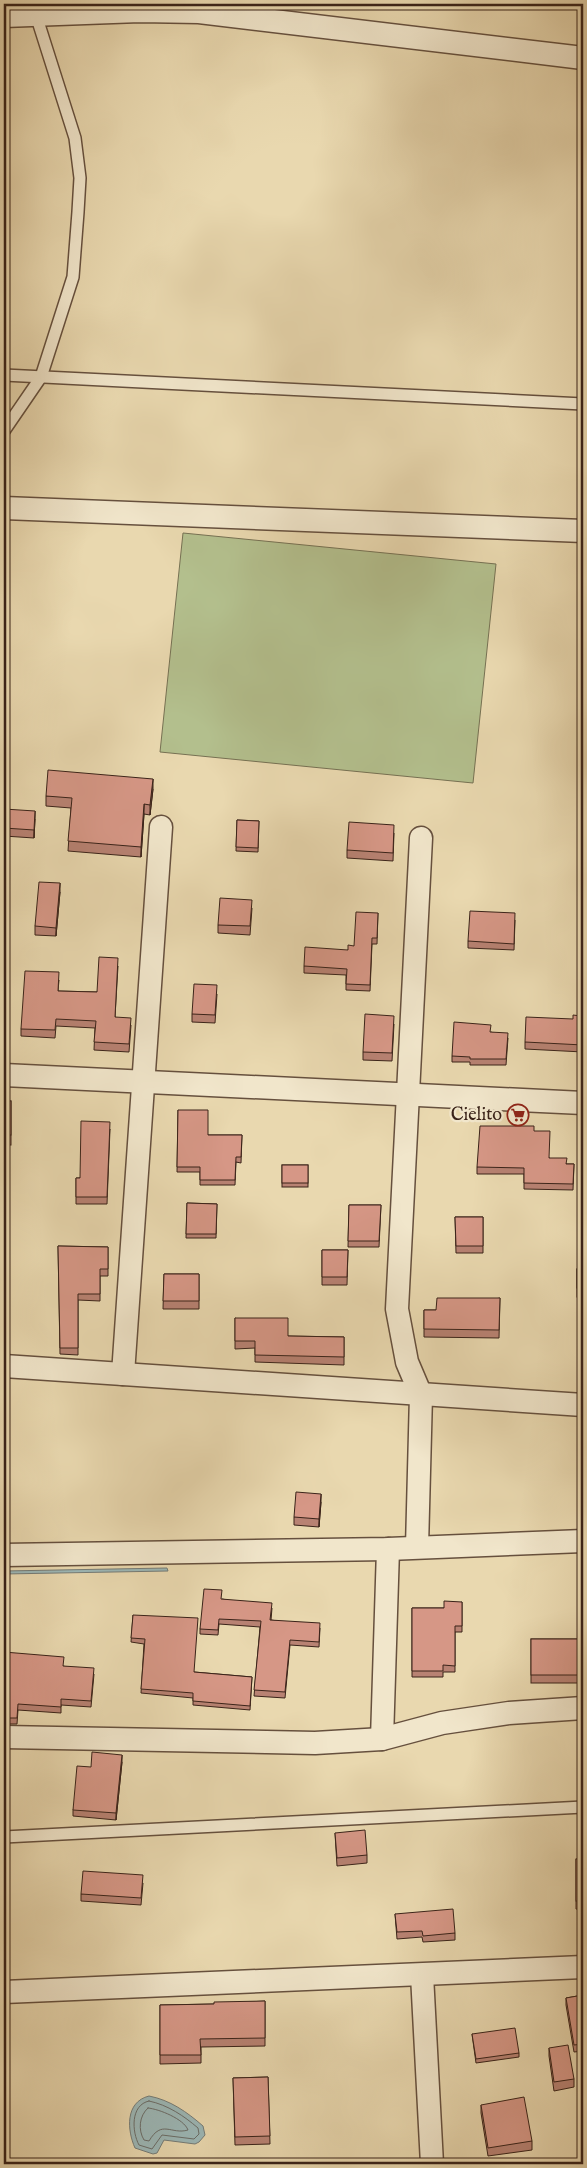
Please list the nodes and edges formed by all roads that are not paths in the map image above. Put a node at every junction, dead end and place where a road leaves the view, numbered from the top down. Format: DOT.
graph roads {
  1 [pos="199,8"];
  2 [pos="36,15"];
  3 [pos="4,16"];
  4 [pos="583,58"];
  5 [pos="4,375"];
  6 [pos="41,377"];
  7 [pos="583,404"];
  8 [pos="4,431"];
  9 [pos="4,508"];
  10 [pos="583,531"];
  11 [pos="161,827"];
  12 [pos="421,838"];
  13 [pos="4,1075"];
  14 [pos="143,1082"];
  15 [pos="409,1094"];
  16 [pos="583,1103"];
  17 [pos="4,1366"];
  18 [pos="123,1374"];
  19 [pos="421,1395"];
  20 [pos="583,1405"];
  21 [pos="583,1541"];
  22 [pos="417,1547"];
  23 [pos="388,1549"];
  24 [pos="4,1555"];
  25 [pos="583,1708"];
  26 [pos="4,1737"];
  27 [pos="382,1739"];
  28 [pos="583,1807"];
  29 [pos="4,1837"];
  30 [pos="583,1967"];
  31 [pos="422,1975"];
  32 [pos="4,1992"];
  33 [pos="432,2164"];
  1 -- 2 [label="street"];
  1 -- 4 [label="street"];
  2 -- 3 [label="street"];
  2 -- 6 [label="lane"];
  5 -- 6 [label="lane"];
  6 -- 7 [label="lane"];
  6 -- 8 [label="lane"];
  9 -- 10 [label="street"];
  11 -- 14 [label="street"];
  12 -- 15 [label="street"];
  13 -- 14 [label="street"];
  14 -- 15 [label="street"];
  14 -- 18 [label="street"];
  15 -- 16 [label="street"];
  15 -- 19 [label="street"];
  17 -- 18 [label="street"];
  18 -- 19 [label="street"];
  19 -- 20 [label="street"];
  19 -- 22 [label="street"];
  21 -- 22 [label="street"];
  22 -- 23 [label="street"];
  23 -- 24 [label="street"];
  23 -- 27 [label="street"];
  25 -- 27 [label="street"];
  26 -- 27 [label="street"];
  28 -- 29 [label="lane"];
  30 -- 31 [label="street"];
  31 -- 32 [label="street"];
  31 -- 33 [label="street"];
}
